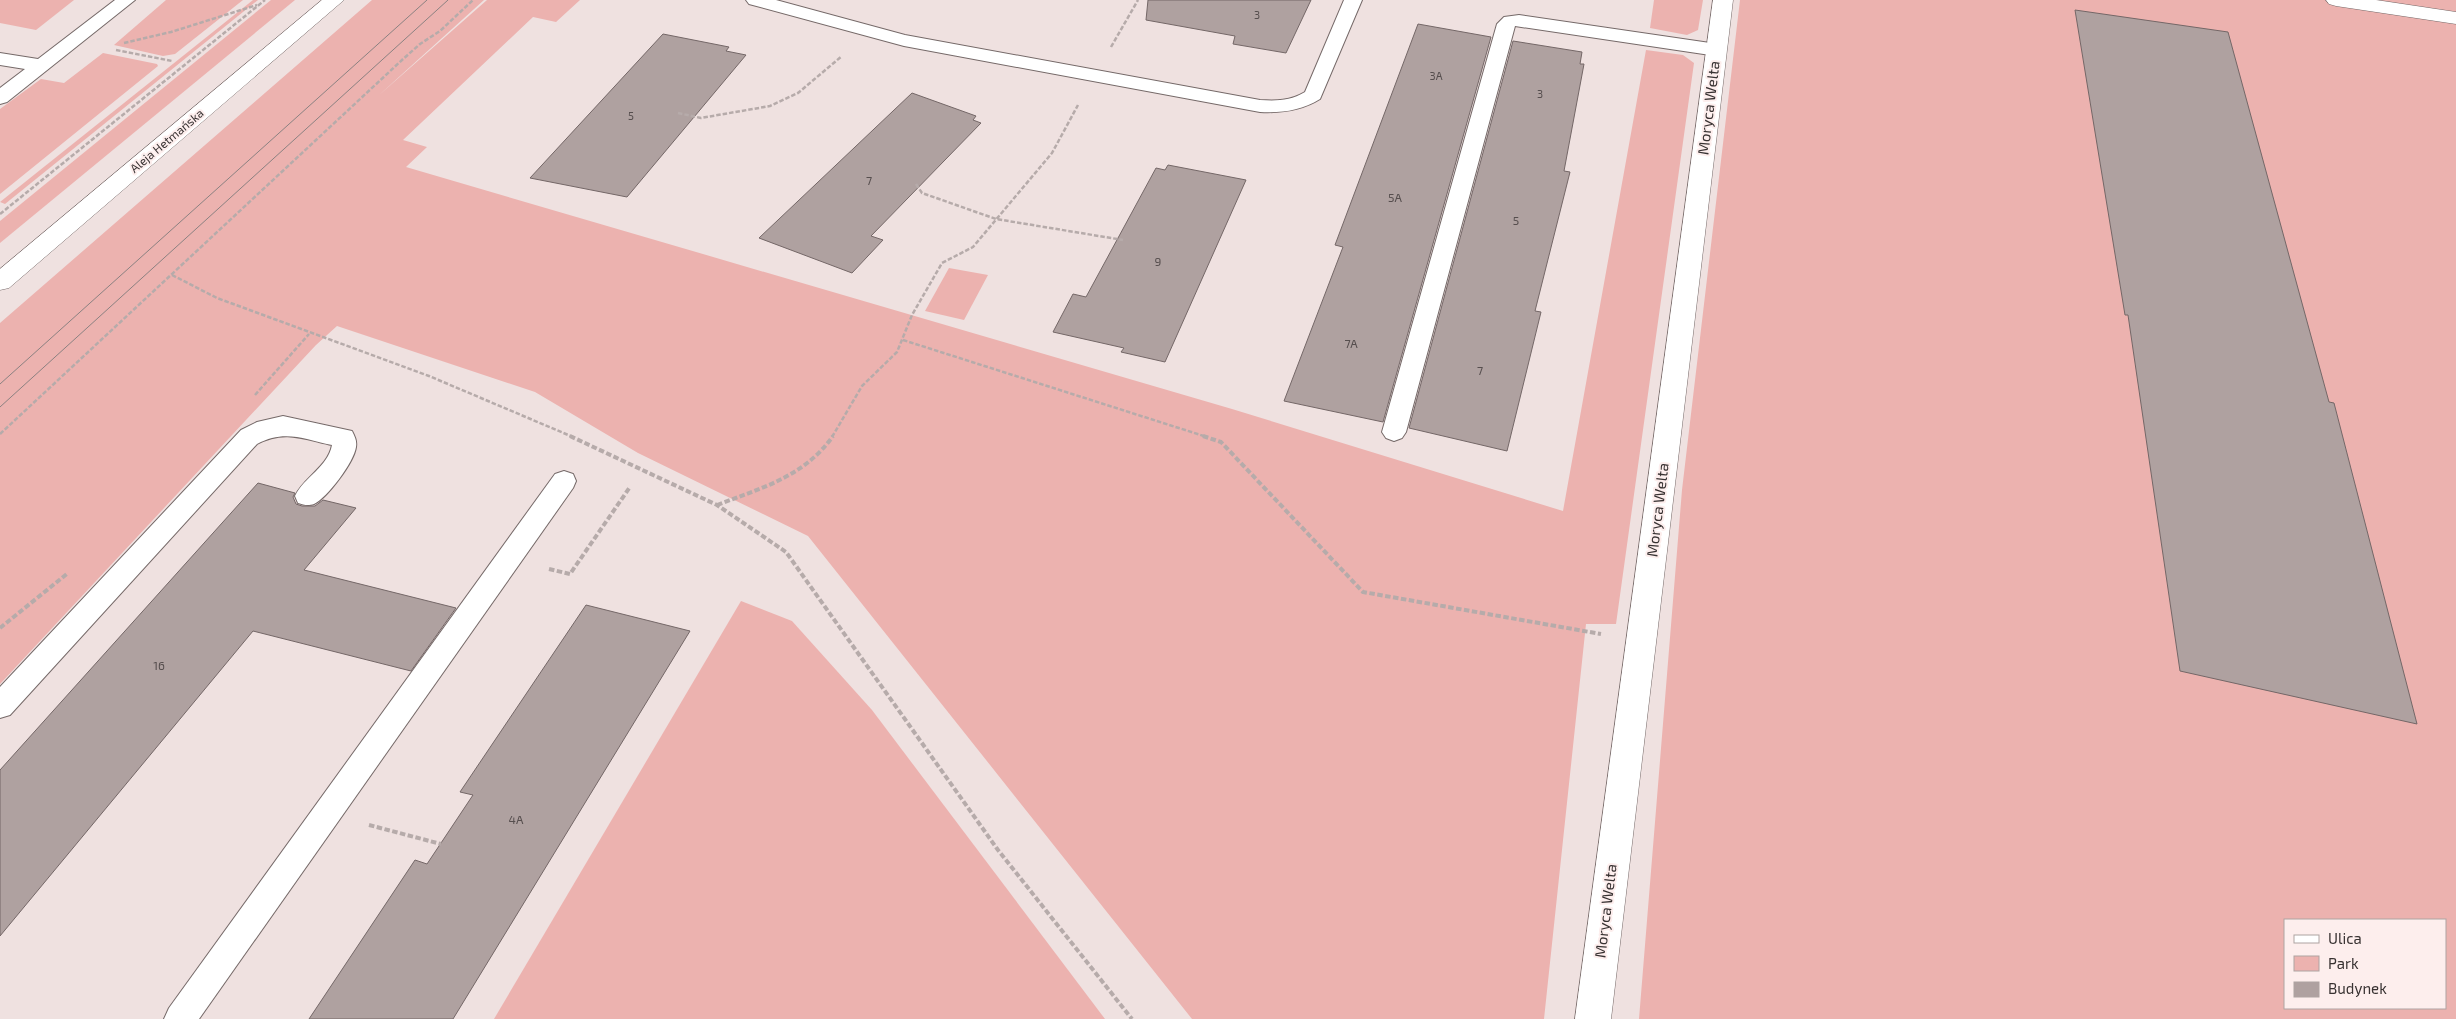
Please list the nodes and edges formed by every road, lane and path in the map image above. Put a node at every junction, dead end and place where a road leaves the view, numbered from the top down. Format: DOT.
graph roads {
  1 [pos="126,0"];
  2 [pos="265,0"];
  3 [pos="334,0"];
  4 [pos="473,0"];
  5 [pos="755,0"];
  6 [pos="1138,0"];
  7 [pos="1353,0"];
  8 [pos="1723,0"];
  9 [pos="2336,0"];
  10 [pos="261,3"];
  11 [pos="2456,18"];
  12 [pos="871,31"];
  13 [pos="121,44"];
  14 [pos="1717,50"];
  15 [pos="0,59"];
  16 [pos="44,66"];
  17 [pos="1094,75"];
  18 [pos="0,98"];
  19 [pos="678,113"];
  20 [pos="916,184"];
  21 [pos="0,214"];
  22 [pos="996,219"];
  23 [pos="1123,240"];
  24 [pos="172,275"];
  25 [pos="0,282"];
  26 [pos="903,340"];
  27 [pos="1394,432"];
  28 [pos="0,434"];
  29 [pos="564,481"];
  30 [pos="308,496"];
  31 [pos="717,505"];
  32 [pos="1641,641"];
  33 [pos="0,706"];
  34 [pos="359,822"];
  35 [pos="440,844"];
  36 [pos="180,1019"];
  37 [pos="1132,1019"];
  38 [pos="1592,1019"];
  1 -- 16 [label="lane"];
  2 -- 10 [label="path"];
  3 -- 25 [label="street, Aleja Hetmańska"];
  4 -- 24 [label="path"];
  5 -- 12 [label="lane"];
  6 -- 17 [label="path"];
  7 -- 17 [label="lane"];
  8 -- 14 [label="street, Moryca Welta"];
  9 -- 11 [label="street"];
  10 -- 13 [label="path"];
  10 -- 21 [label="path"];
  12 -- 17 [label="lane"];
  12 -- 19 [label="path"];
  14 -- 27 [label="lane"];
  14 -- 32 [label="street, Moryca Welta"];
  15 -- 16 [label="lane"];
  16 -- 18 [label="lane"];
  17 -- 22 [label="path"];
  20 -- 22 [label="path"];
  22 -- 23 [label="path"];
  22 -- 26 [label="path"];
  24 -- 28 [label="path"];
  24 -- 31 [label="path"];
  26 -- 31 [label="path"];
  26 -- 32 [label="path"];
  29 -- 36 [label="lane"];
  30 -- 33 [label="lane"];
  31 -- 37 [label="path"];
  32 -- 38 [label="street, Moryca Welta"];
  34 -- 35 [label="path"];
}
